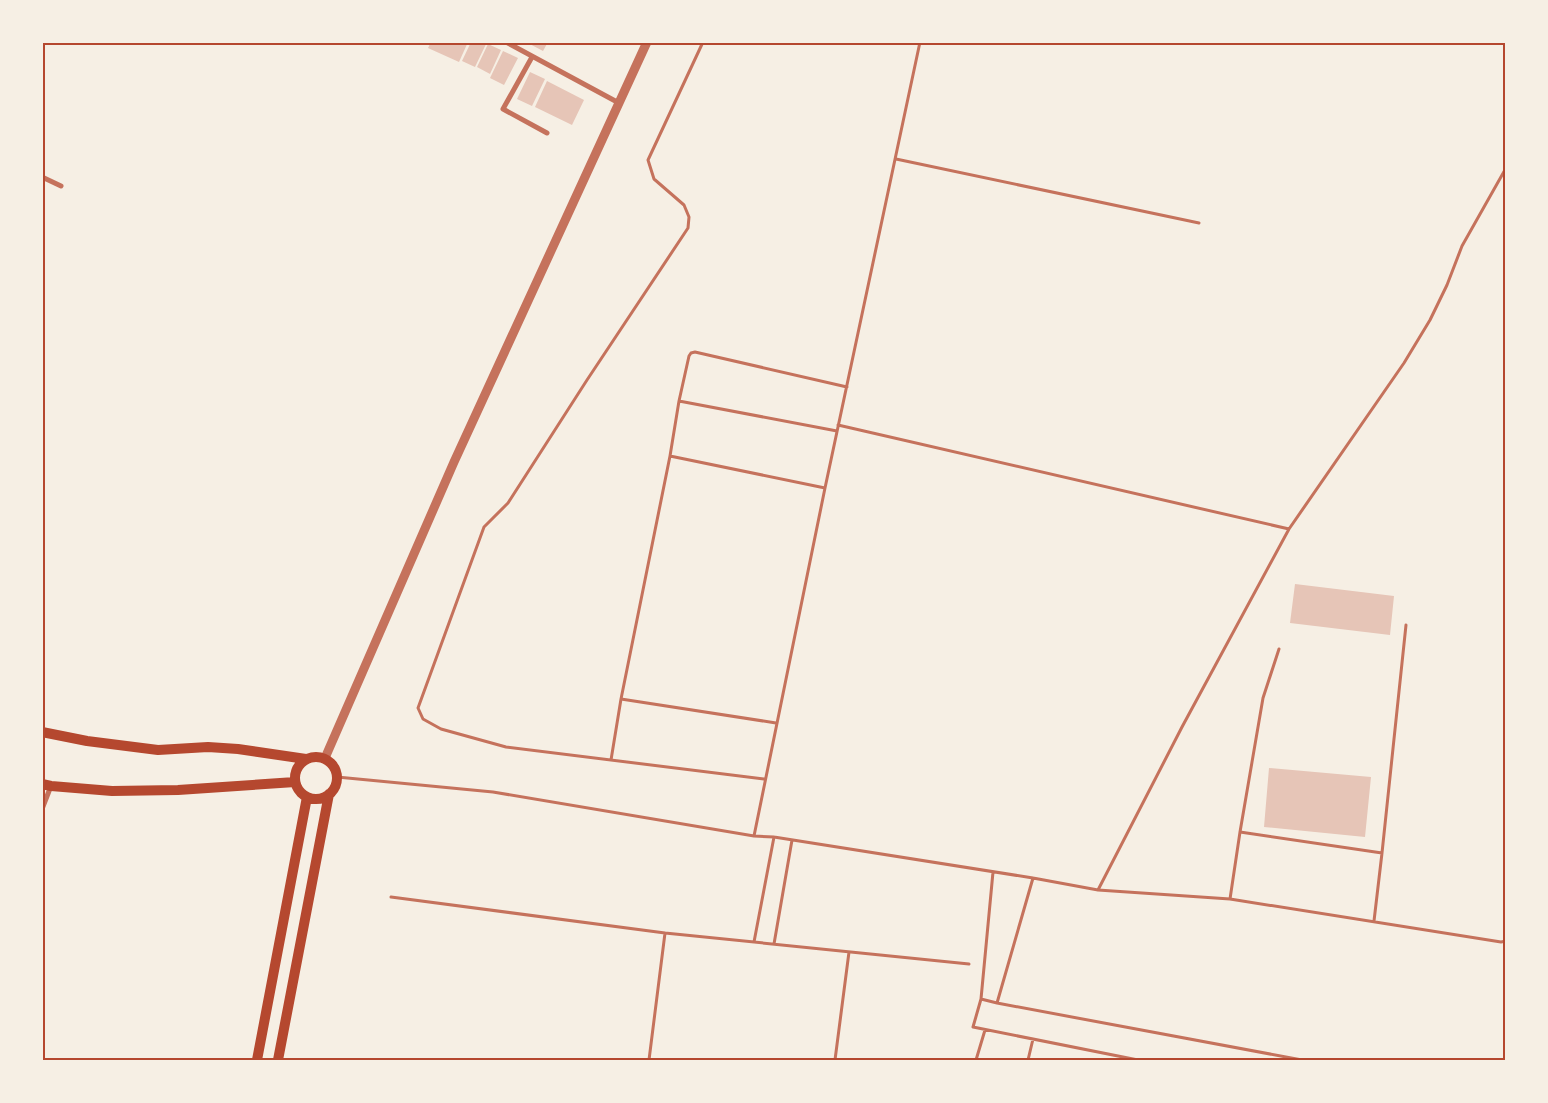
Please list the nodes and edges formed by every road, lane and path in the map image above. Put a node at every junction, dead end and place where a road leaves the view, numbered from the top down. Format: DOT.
graph roads {
  1 [pos="506,42"];
  2 [pos="647,42"];
  3 [pos="703,42"];
  4 [pos="920,42"];
  5 [pos="532,57"];
  6 [pos="619,103"];
  7 [pos="547,133"];
  8 [pos="896,159"];
  9 [pos="1506,168"];
  10 [pos="42,177"];
  11 [pos="60,186"];
  12 [pos="1199,223"];
  13 [pos="847,387"];
  14 [pos="679,401"];
  15 [pos="838,425"];
  16 [pos="837,431"];
  17 [pos="670,456"];
  18 [pos="825,488"];
  19 [pos="1289,529"];
  20 [pos="1406,625"];
  21 [pos="1279,649"];
  22 [pos="621,698"];
  23 [pos="776,723"];
  24 [pos="42,732"];
  25 [pos="325,758"];
  26 [pos="306,759"];
  27 [pos="611,760"];
  28 [pos="337,777"];
  29 [pos="764,779"];
  30 [pos="295,782"];
  31 [pos="46,785"];
  32 [pos="330,794"];
  33 [pos="308,797"];
  34 [pos="42,809"];
  35 [pos="1240,832"];
  36 [pos="754,836"];
  37 [pos="774,838"];
  38 [pos="792,840"];
  39 [pos="1382,853"];
  40 [pos="993,872"];
  41 [pos="1033,878"];
  42 [pos="1098,890"];
  43 [pos="391,897"];
  44 [pos="1230,899"];
  45 [pos="1374,921"];
  46 [pos="665,933"];
  47 [pos="1506,941"];
  48 [pos="754,942"];
  49 [pos="774,944"];
  50 [pos="849,952"];
  51 [pos="969,964"];
  52 [pos="981,998"];
  53 [pos="997,1002"];
  54 [pos="984,1030"];
  55 [pos="1033,1039"];
  56 [pos="257,1060"];
  57 [pos="278,1060"];
  58 [pos="649,1060"];
  59 [pos="835,1060"];
  60 [pos="976,1060"];
  61 [pos="1028,1060"];
  62 [pos="1129,1060"];
  63 [pos="1138,1060"];
  64 [pos="1302,1060"];
  1 -- 5 [label="street"];
  2 -- 6 [label="street"];
  3 -- 27 [label="lane"];
  4 -- 8 [label="lane"];
  5 -- 6 [label="street"];
  5 -- 7 [label="street"];
  6 -- 25 [label="street"];
  8 -- 12 [label="lane"];
  8 -- 13 [label="lane"];
  9 -- 19 [label="lane"];
  10 -- 11 [label="street"];
  13 -- 14 [label="lane"];
  13 -- 15 [label="lane"];
  14 -- 16 [label="lane"];
  14 -- 17 [label="lane"];
  15 -- 16 [label="lane"];
  15 -- 19 [label="lane"];
  16 -- 18 [label="lane"];
  17 -- 18 [label="lane"];
  17 -- 22 [label="lane"];
  18 -- 23 [label="lane"];
  19 -- 42 [label="lane"];
  20 -- 39 [label="lane"];
  21 -- 35 [label="lane"];
  22 -- 23 [label="lane"];
  22 -- 27 [label="lane"];
  23 -- 29 [label="lane"];
  24 -- 26 [label="main road"];
  25 -- 26 [label="main road"];
  25 -- 28 [label="main road"];
  26 -- 30 [label="main road"];
  27 -- 29 [label="lane"];
  28 -- 32 [label="main road"];
  28 -- 36 [label="lane"];
  29 -- 36 [label="lane"];
  30 -- 31 [label="main road"];
  30 -- 33 [label="main road"];
  31 -- 34 [label="street"];
  32 -- 33 [label="main road"];
  32 -- 57 [label="main road"];
  33 -- 56 [label="main road"];
  35 -- 39 [label="lane"];
  35 -- 44 [label="lane"];
  36 -- 37 [label="lane"];
  37 -- 38 [label="lane"];
  37 -- 48 [label="lane"];
  38 -- 40 [label="lane"];
  38 -- 49 [label="lane"];
  39 -- 45 [label="lane"];
  40 -- 41 [label="lane"];
  40 -- 52 [label="lane"];
  41 -- 42 [label="lane"];
  41 -- 53 [label="lane"];
  42 -- 44 [label="lane"];
  43 -- 46 [label="lane"];
  44 -- 45 [label="lane"];
  45 -- 47 [label="lane"];
  46 -- 48 [label="lane"];
  46 -- 58 [label="lane"];
  48 -- 49 [label="lane"];
  49 -- 50 [label="lane"];
  50 -- 51 [label="lane"];
  50 -- 59 [label="lane"];
  52 -- 53 [label="lane"];
  52 -- 54 [label="lane"];
  53 -- 64 [label="lane"];
  54 -- 55 [label="lane"];
  54 -- 60 [label="lane"];
  55 -- 61 [label="lane"];
  55 -- 62 [label="lane"];
  62 -- 63 [label="lane"];
}
